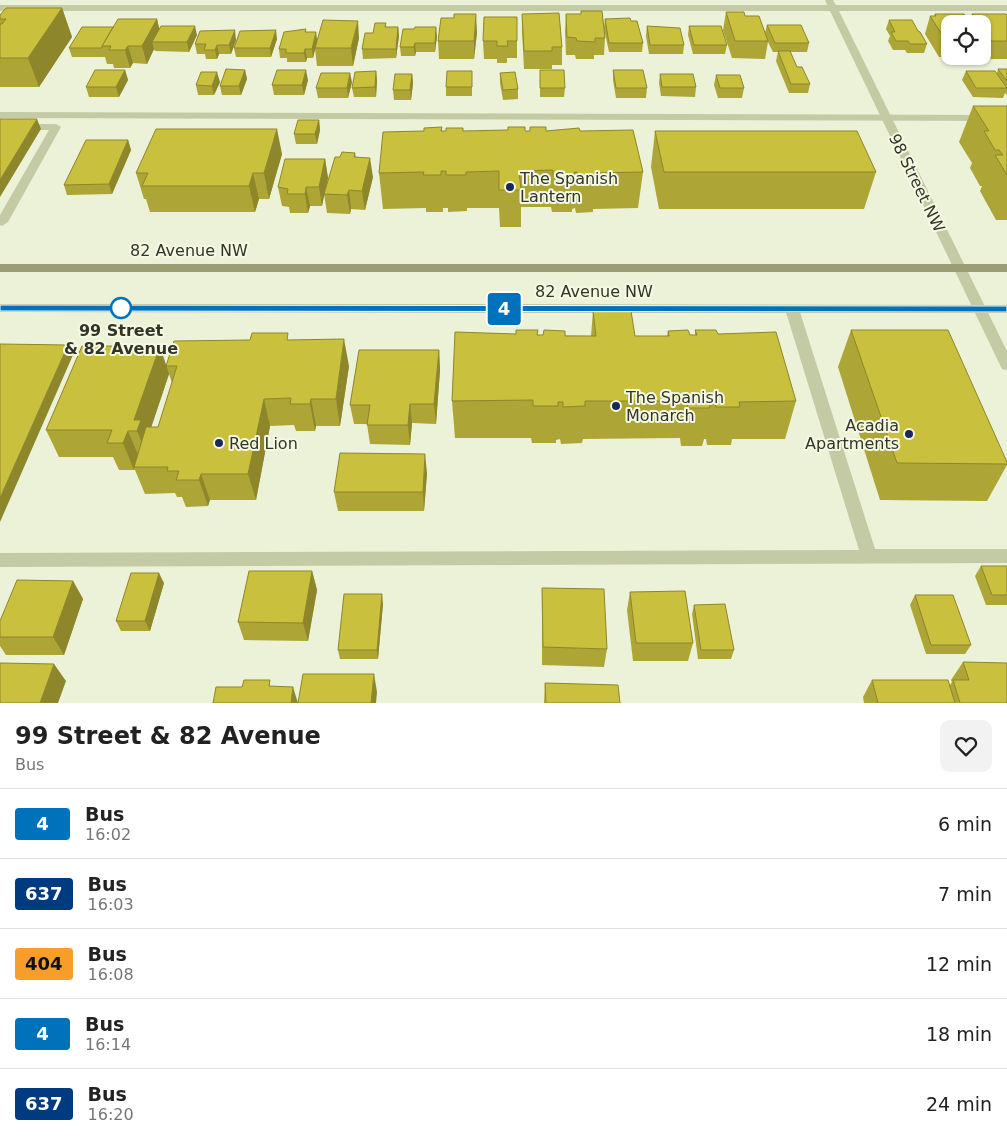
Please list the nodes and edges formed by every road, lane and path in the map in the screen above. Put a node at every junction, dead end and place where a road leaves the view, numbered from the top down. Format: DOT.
graph roads {
  1 [pos="830,4"];
  2 [pos="0,8"];
  3 [pos="1007,8"];
  4 [pos="0,115"];
  5 [pos="884,116"];
  6 [pos="1007,118"];
  7 [pos="0,127"];
  8 [pos="28,150"];
  9 [pos="42,151"];
  10 [pos="29,172"];
  11 [pos="15,173"];
  12 [pos="2,195"];
  13 [pos="16,195"];
  14 [pos="2,222"];
  15 [pos="0,268"];
  16 [pos="959,268"];
  17 [pos="1007,268"];
  18 [pos="0,308"];
  19 [pos="792,309"];
  20 [pos="980,309"];
  21 [pos="1007,309"];
  22 [pos="1007,366"];
  23 [pos="869,556"];
  24 [pos="1007,556"];
  25 [pos="0,560"];
  1 -- 2 [label="street"];
  1 -- 3 [label="street"];
  1 -- 5 [label="street, 98 Street NW"];
  4 -- 5 [label="street"];
  5 -- 6 [label="street"];
  5 -- 16 [label="street, 98 Street NW"];
  7 -- 9 [label="street"];
  8 -- 9 [label="street"];
  9 -- 10 [label="street"];
  10 -- 11 [label="street"];
  10 -- 13 [label="street"];
  12 -- 13 [label="street"];
  13 -- 14 [label="street"];
  15 -- 16 [label="main road, 82 Avenue NW"];
  16 -- 17 [label="main road, 82 Avenue NW"];
  16 -- 20 [label="street, 98 Street NW"];
  18 -- 19 [label="main road, 82 Avenue NW"];
  19 -- 20 [label="main road, 82 Avenue NW"];
  19 -- 23 [label="street"];
  20 -- 21 [label="main road, 82 Avenue NW"];
  20 -- 22 [label="street, 98 Street NW"];
  23 -- 24 [label="street"];
  23 -- 25 [label="street"];
}
